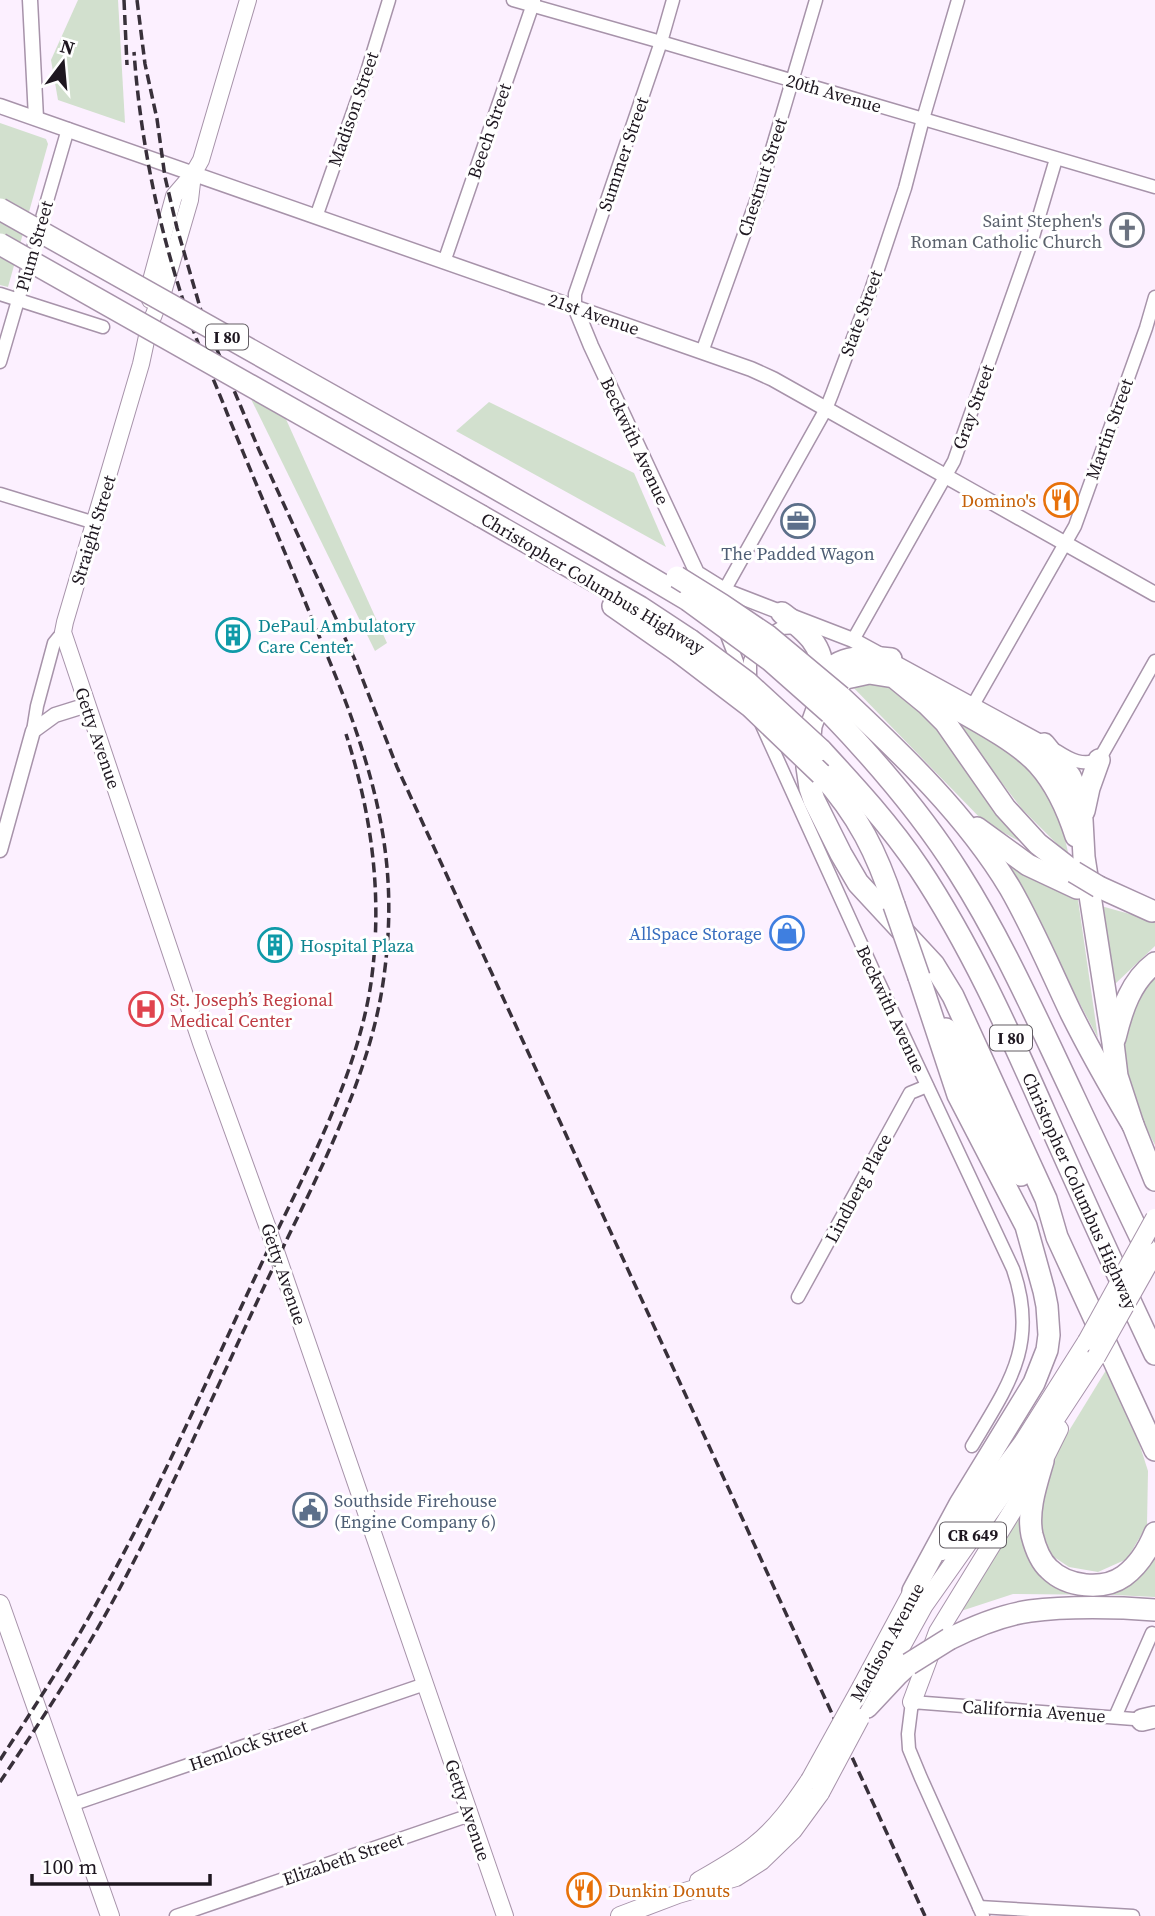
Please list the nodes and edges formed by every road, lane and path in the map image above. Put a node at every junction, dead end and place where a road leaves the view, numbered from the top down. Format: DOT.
graph roads {
  1 [pos="30,0"];
  2 [pos="248,0"];
  3 [pos="389,0"];
  4 [pos="513,0"];
  5 [pos="673,0"];
  6 [pos="816,0"];
  7 [pos="958,0"];
  8 [pos="533,3"];
  9 [pos="661,42"];
  10 [pos="793,81"];
  11 [pos="0,106"];
  12 [pos="36,118"];
  13 [pos="923,119"];
  14 [pos="68,129"];
  15 [pos="1056,159"];
  16 [pos="193,174"];
  17 [pos="1155,187"];
  18 [pos="0,209"];
  19 [pos="316,217"];
  20 [pos="0,247"];
  21 [pos="444,262"];
  22 [pos="0,294"];
  23 [pos="1155,297"];
  24 [pos="19,299"];
  25 [pos="575,307"];
  26 [pos="103,327"];
  27 [pos="702,352"];
  28 [pos="0,362"];
  29 [pos="826,409"];
  30 [pos="946,476"];
  31 [pos="0,494"];
  32 [pos="95,523"];
  33 [pos="1066,544"];
  34 [pos="602,549"];
  35 [pos="687,575"];
  36 [pos="726,591"];
  37 [pos="1155,594"];
  38 [pos="715,605"];
  39 [pos="782,613"];
  40 [pos="801,627"];
  41 [pos="63,632"];
  42 [pos="853,640"];
  43 [pos="685,646"];
  44 [pos="1155,661"];
  45 [pos="892,668"];
  46 [pos="822,675"];
  47 [pos="750,696"];
  48 [pos="87,705"];
  49 [pos="835,705"];
  50 [pos="973,705"];
  51 [pos="33,731"];
  52 [pos="1044,744"];
  53 [pos="1099,760"];
  54 [pos="814,800"];
  55 [pos="948,804"];
  56 [pos="1082,820"];
  57 [pos="0,850"];
  58 [pos="1078,872"];
  59 [pos="1153,911"];
  60 [pos="1155,963"];
  61 [pos="919,977"];
  62 [pos="1113,1043"];
  63 [pos="927,1086"];
  64 [pos="1133,1125"];
  65 [pos="1155,1180"];
  66 [pos="1155,1218"];
  67 [pos="1057,1237"];
  68 [pos="1155,1252"];
  69 [pos="1155,1268"];
  70 [pos="798,1297"];
  71 [pos="1155,1354"];
  72 [pos="1096,1357"];
  73 [pos="972,1446"];
  74 [pos="1155,1450"];
  75 [pos="1043,1461"];
  76 [pos="1155,1465"];
  77 [pos="1155,1533"];
  78 [pos="913,1591"];
  79 [pos="1155,1610"];
  80 [pos="2,1614"];
  81 [pos="1152,1633"];
  82 [pos="425,1684"];
  83 [pos="912,1702"];
  84 [pos="863,1704"];
  85 [pos="1115,1717"];
  86 [pos="1151,1719"];
  87 [pos="815,1786"];
  88 [pos="71,1805"];
  89 [pos="470,1815"];
  90 [pos="981,1912"];
  91 [pos="110,1916"];
  92 [pos="176,1916"];
  93 [pos="505,1916"];
  94 [pos="620,1916"];
  95 [pos="1133,1916"];
  1 -- 12 [label="street"];
  2 -- 16 [label="main road, Straight Street"];
  3 -- 19 [label="street, Madison Street"];
  4 -- 8 [label="street, 20th Avenue"];
  5 -- 9 [label="street, Summer Street"];
  6 -- 10 [label="street, Chestnut Street"];
  7 -- 13 [label="street, State Street"];
  8 -- 9 [label="street, 20th Avenue"];
  8 -- 21 [label="street, Beech Street"];
  9 -- 10 [label="street, 20th Avenue"];
  9 -- 25 [label="street, Summer Street"];
  10 -- 13 [label="street, 20th Avenue"];
  10 -- 27 [label="street, Chestnut Street"];
  11 -- 12 [label="street, 21st Avenue"];
  12 -- 14 [label="street, 21st Avenue"];
  13 -- 15 [label="street, 20th Avenue"];
  13 -- 29 [label="street, State Street"];
  14 -- 16 [label="street, 21st Avenue"];
  14 -- 24 [label="street, Plum Street"];
  15 -- 17 [label="street, 20th Avenue"];
  15 -- 30 [label="street, Gray Street"];
  16 -- 19 [label="street, 21st Avenue"];
  16 -- 32 [label="main road, Straight Street"];
  18 -- 34 [label="highway, Christopher Columbus Highway / I 80, bridge"];
  19 -- 21 [label="street, 21st Avenue"];
  20 -- 43 [label="highway, Christopher Columbus Highway / I 80, bridge"];
  21 -- 25 [label="street, 21st Avenue"];
  22 -- 24 [label="street"];
  23 -- 33 [label="street, Martin Street"];
  24 -- 26 [label="street"];
  24 -- 28 [label="street, Plum Street"];
  25 -- 27 [label="street, 21st Avenue"];
  25 -- 35 [label="street, Beckwith Avenue"];
  27 -- 29 [label="street, 21st Avenue"];
  29 -- 30 [label="street, 21st Avenue"];
  29 -- 36 [label="street, State Street"];
  30 -- 33 [label="street, 21st Avenue"];
  30 -- 42 [label="street, Gray Street"];
  31 -- 32 [label="street"];
  32 -- 41 [label="main road, Straight Street"];
  33 -- 37 [label="street, 21st Avenue"];
  33 -- 50 [label="street, Martin Street"];
  34 -- 35 [label="highway"];
  34 -- 49 [label="highway, Christopher Columbus Highway / I 80, bridge"];
  35 -- 36 [label="street"];
  35 -- 38 [label="street, Beckwith Avenue"];
  35 -- 49 [label="highway, bridge"];
  36 -- 38 [label="street, State Street"];
  36 -- 39 [label="street"];
  38 -- 47 [label="street, Beckwith Avenue"];
  39 -- 40 [label="highway"];
  39 -- 42 [label="street"];
  40 -- 46 [label="highway"];
  40 -- 47 [label="street"];
  41 -- 48 [label="main road, Getty Avenue"];
  41 -- 51 [label="street, Straight Street"];
  42 -- 45 [label="street"];
  43 -- 61 [label="highway, bridge"];
  43 -- 71 [label="highway, Christopher Columbus Highway / I 80, bridge"];
  44 -- 53 [label="street"];
  45 -- 46 [label="highway"];
  45 -- 50 [label="street"];
  45 -- 54 [label="highway"];
  45 -- 58 [label="highway"];
  45 -- 58 [label="highway"];
  46 -- 54 [label="highway"];
  47 -- 63 [label="street, Beckwith Avenue"];
  48 -- 51 [label="street"];
  48 -- 82 [label="main road, Getty Avenue"];
  49 -- 55 [label="highway"];
  49 -- 69 [label="highway, Christopher Columbus Highway / I 80"];
  50 -- 52 [label="street"];
  51 -- 57 [label="street"];
  52 -- 53 [label="street"];
  52 -- 56 [label="highway"];
  53 -- 56 [label="highway"];
  54 -- 67 [label="highway"];
  55 -- 58 [label="highway"];
  55 -- 64 [label="highway"];
  56 -- 58 [label="highway"];
  58 -- 59 [label="highway, bridge"];
  58 -- 62 [label="highway"];
  60 -- 62 [label="highway"];
  61 -- 67 [label="highway"];
  61 -- 78 [label="highway"];
  62 -- 64 [label="highway"];
  63 -- 70 [label="street, Lindberg Place"];
  63 -- 73 [label="street, Beckwith Avenue"];
  64 -- 65 [label="highway"];
  66 -- 78 [label="main road, Madison Avenue / CR 649, bridge"];
  67 -- 74 [label="highway"];
  68 -- 72 [label="main road, Madison Avenue / CR 649, bridge"];
  72 -- 75 [label="main road"];
  72 -- 84 [label="main road, Madison Avenue / CR 649"];
  74 -- 76 [label="highway"];
  75 -- 77 [label="highway"];
  75 -- 83 [label="main road"];
  78 -- 84 [label="main road, Madison Avenue / CR 649"];
  79 -- 84 [label="highway, bridge"];
  80 -- 88 [label="main road"];
  81 -- 85 [label="street"];
  82 -- 88 [label="street, Hemlock Street"];
  82 -- 89 [label="main road, Getty Avenue"];
  83 -- 85 [label="street, California Avenue"];
  83 -- 90 [label="street"];
  84 -- 87 [label="main road, Madison Avenue / CR 649, bridge"];
  84 -- 87 [label="main road, Madison Avenue / CR 649, bridge"];
  85 -- 86 [label="street, California Avenue"];
  87 -- 94 [label="main road, Madison Avenue / CR 649"];
  88 -- 91 [label="main road"];
  89 -- 92 [label="street, Elizabeth Street"];
  89 -- 93 [label="main road, Getty Avenue"];
  90 -- 95 [label="street"];
}
